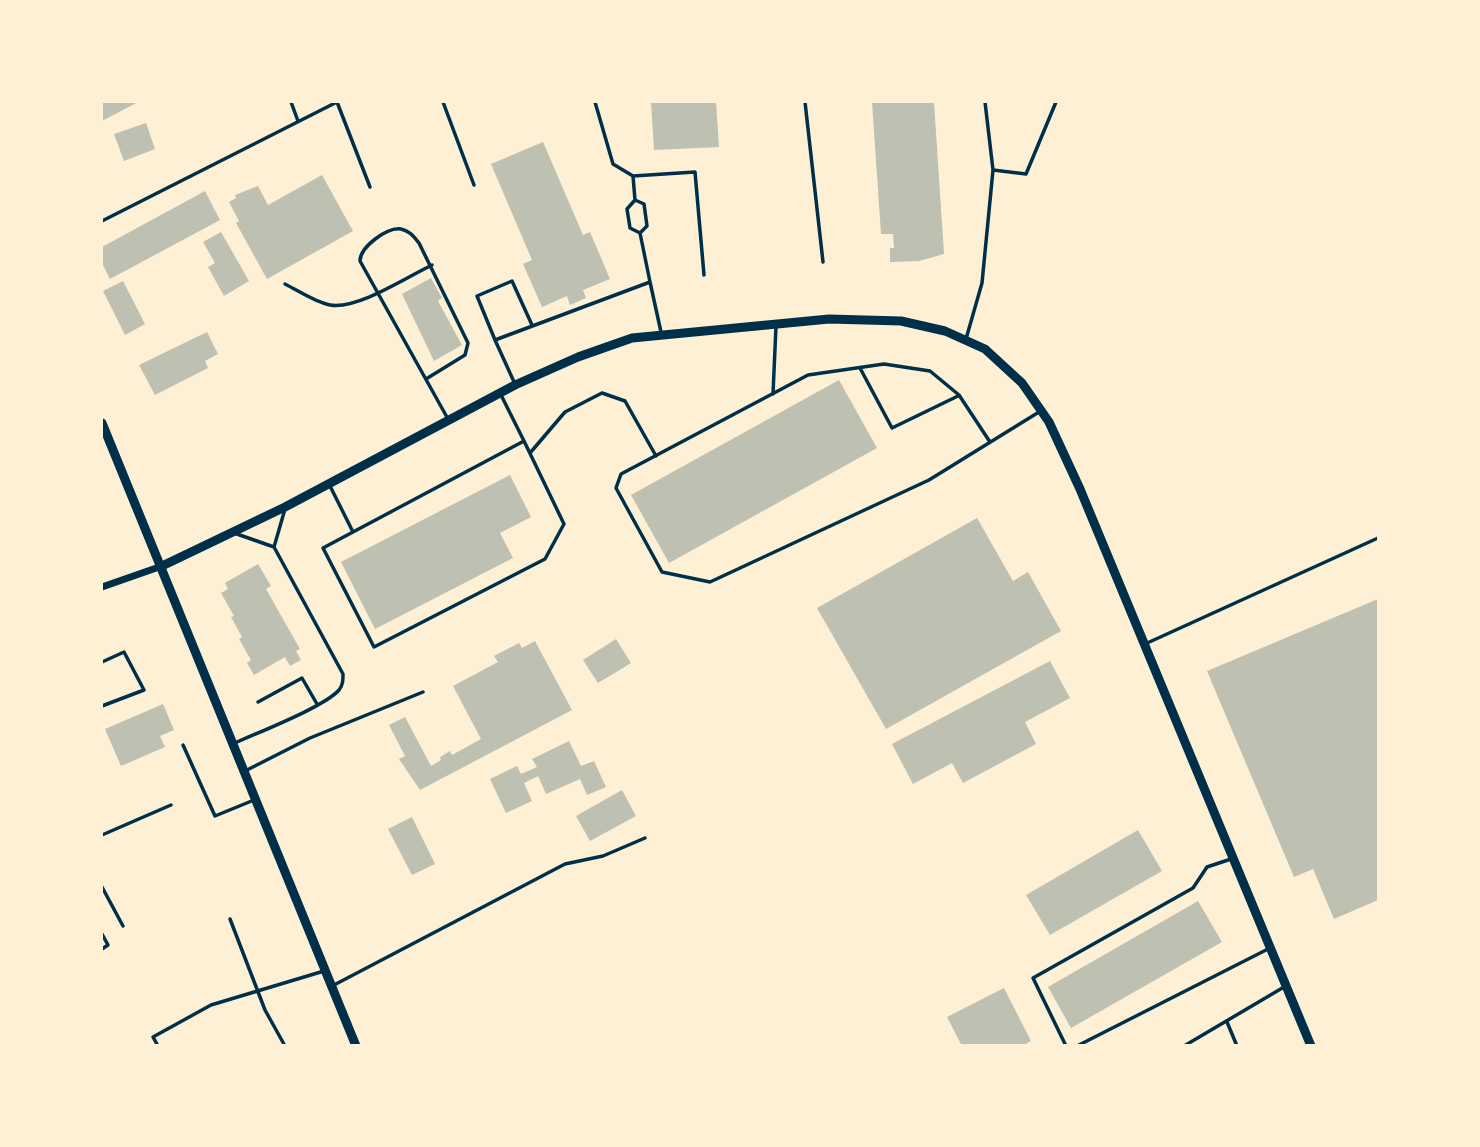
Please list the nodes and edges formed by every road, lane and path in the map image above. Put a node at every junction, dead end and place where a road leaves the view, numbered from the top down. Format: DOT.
graph roads {
  1 [pos="291,102"];
  2 [pos="337,102"];
  3 [pos="443,102"];
  4 [pos="595,102"];
  5 [pos="805,102"];
  6 [pos="985,102"];
  7 [pos="1056,102"];
  8 [pos="298,121"];
  9 [pos="993,170"];
  10 [pos="633,176"];
  11 [pos="474,185"];
  12 [pos="370,187"];
  13 [pos="635,200"];
  14 [pos="102,221"];
  15 [pos="640,233"];
  16 [pos="823,262"];
  17 [pos="432,265"];
  18 [pos="704,275"];
  19 [pos="650,282"];
  20 [pos="285,284"];
  21 [pos="378,292"];
  22 [pos="776,324"];
  23 [pos="532,325"];
  24 [pos="661,334"];
  25 [pos="966,339"];
  26 [pos="495,340"];
  27 [pos="860,368"];
  28 [pos="426,379"];
  29 [pos="515,385"];
  30 [pos="500,393"];
  31 [pos="773,394"];
  32 [pos="959,395"];
  33 [pos="1041,411"];
  34 [pos="449,421"];
  35 [pos="102,423"];
  36 [pos="524,441"];
  37 [pos="990,442"];
  38 [pos="530,453"];
  39 [pos="656,456"];
  40 [pos="329,484"];
  41 [pos="285,507"];
  42 [pos="232,532"];
  43 [pos="353,532"];
  44 [pos="1378,538"];
  45 [pos="274,548"];
  46 [pos="162,566"];
  47 [pos="102,587"];
  48 [pos="1144,644"];
  49 [pos="102,662"];
  50 [pos="423,692"];
  51 [pos="258,702"];
  52 [pos="317,704"];
  53 [pos="102,706"];
  54 [pos="234,744"];
  55 [pos="183,746"];
  56 [pos="245,771"];
  57 [pos="256,799"];
  58 [pos="171,805"];
  59 [pos="102,835"];
  60 [pos="645,838"];
  61 [pos="1233,858"];
  62 [pos="102,887"];
  63 [pos="230,919"];
  64 [pos="123,926"];
  65 [pos="102,933"];
  66 [pos="1270,948"];
  67 [pos="102,949"];
  68 [pos="326,971"];
  69 [pos="332,986"];
  70 [pos="1286,986"];
  71 [pos="258,990"];
  72 [pos="1227,1021"];
  73 [pos="158,1045"];
  74 [pos="285,1045"];
  75 [pos="356,1045"];
  76 [pos="1066,1045"];
  77 [pos="1077,1045"];
  78 [pos="1184,1045"];
  79 [pos="1237,1045"];
  80 [pos="1311,1045"];
  1 -- 8 [label="lane"];
  2 -- 8 [label="lane"];
  2 -- 12 [label="lane"];
  3 -- 11 [label="lane"];
  4 -- 10 [label="lane"];
  5 -- 16 [label="lane"];
  6 -- 9 [label="lane"];
  7 -- 9 [label="lane"];
  8 -- 14 [label="lane"];
  9 -- 25 [label="lane"];
  10 -- 13 [label="lane"];
  10 -- 18 [label="lane"];
  13 -- 15 [label="lane"];
  13 -- 15 [label="lane"];
  15 -- 19 [label="lane"];
  17 -- 21 [label="lane"];
  17 -- 21 [label="lane"];
  17 -- 28 [label="lane"];
  19 -- 23 [label="lane"];
  19 -- 24 [label="lane"];
  20 -- 21 [label="lane"];
  21 -- 28 [label="lane"];
  22 -- 24 [label="street"];
  22 -- 25 [label="street"];
  22 -- 31 [label="lane"];
  23 -- 26 [label="lane"];
  23 -- 26 [label="lane"];
  24 -- 29 [label="street"];
  25 -- 33 [label="street"];
  26 -- 29 [label="lane"];
  27 -- 31 [label="lane"];
  27 -- 32 [label="lane"];
  27 -- 32 [label="lane"];
  28 -- 34 [label="lane"];
  29 -- 30 [label="street"];
  30 -- 34 [label="street"];
  30 -- 36 [label="lane"];
  31 -- 39 [label="lane"];
  32 -- 37 [label="lane"];
  33 -- 37 [label="lane"];
  33 -- 48 [label="street"];
  34 -- 40 [label="street"];
  35 -- 46 [label="street"];
  36 -- 38 [label="lane"];
  36 -- 43 [label="lane"];
  37 -- 39 [label="lane"];
  38 -- 39 [label="lane"];
  38 -- 43 [label="lane"];
  40 -- 41 [label="street"];
  40 -- 43 [label="lane"];
  41 -- 42 [label="street"];
  41 -- 45 [label="lane"];
  42 -- 45 [label="lane"];
  42 -- 46 [label="street"];
  44 -- 48 [label="lane"];
  45 -- 52 [label="lane"];
  46 -- 47 [label="street"];
  46 -- 54 [label="street"];
  48 -- 61 [label="street"];
  49 -- 53 [label="lane"];
  50 -- 56 [label="lane"];
  51 -- 52 [label="lane"];
  52 -- 54 [label="lane"];
  54 -- 56 [label="street"];
  55 -- 57 [label="lane"];
  56 -- 57 [label="street"];
  57 -- 68 [label="street"];
  58 -- 59 [label="lane"];
  60 -- 69 [label="lane"];
  61 -- 66 [label="street"];
  61 -- 76 [label="lane"];
  62 -- 64 [label="lane"];
  63 -- 71 [label="lane"];
  65 -- 67 [label="lane"];
  66 -- 70 [label="street"];
  66 -- 77 [label="lane"];
  68 -- 69 [label="street"];
  68 -- 71 [label="lane"];
  69 -- 75 [label="street"];
  70 -- 72 [label="lane"];
  70 -- 80 [label="street"];
  71 -- 73 [label="lane"];
  71 -- 74 [label="lane"];
  72 -- 78 [label="lane"];
  72 -- 79 [label="lane"];
}
